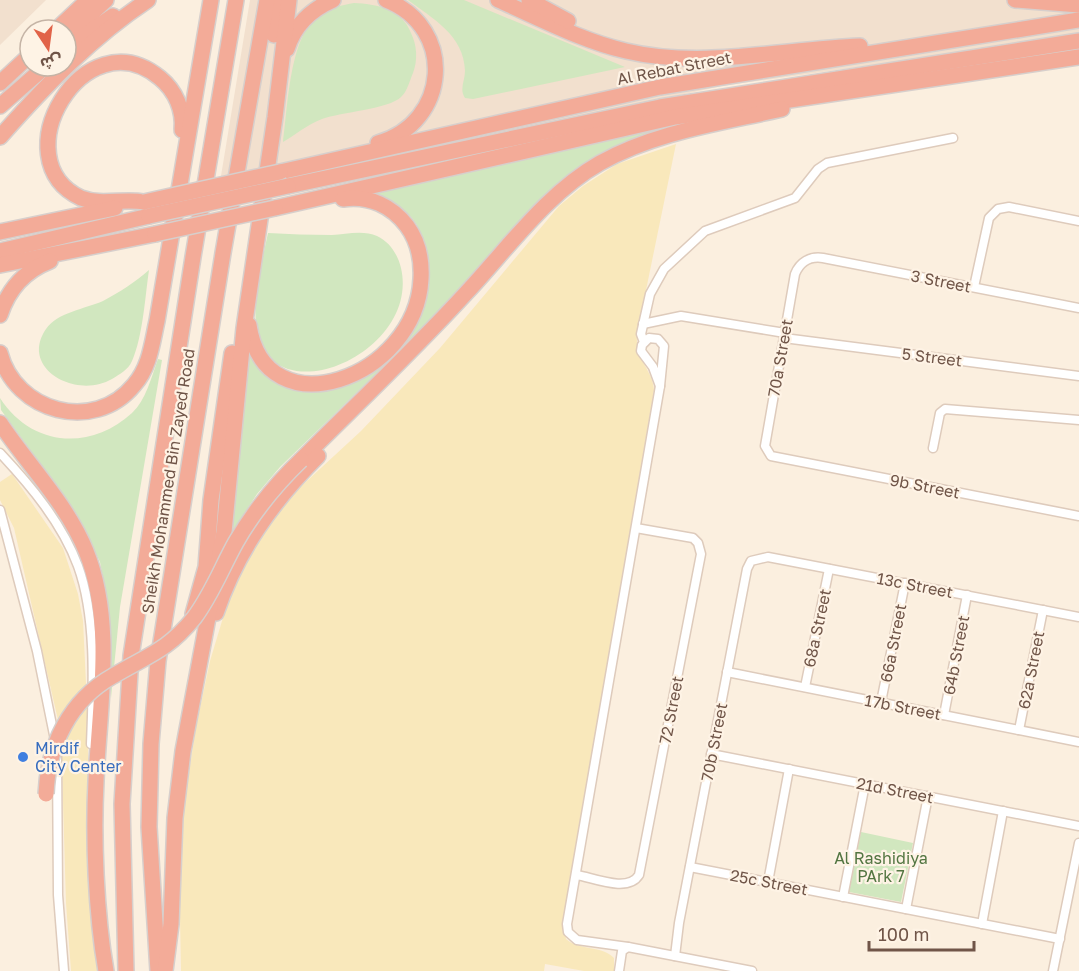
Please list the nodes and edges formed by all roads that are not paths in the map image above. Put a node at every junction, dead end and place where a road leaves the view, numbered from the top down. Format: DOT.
graph roads {
  1 [pos="88,0"];
  2 [pos="106,0"];
  3 [pos="147,0"];
  4 [pos="211,0"];
  5 [pos="236,0"];
  6 [pos="267,0"];
  7 [pos="276,0"];
  8 [pos="289,0"];
  9 [pos="333,0"];
  10 [pos="386,0"];
  11 [pos="498,0"];
  12 [pos="529,0"];
  13 [pos="1015,0"];
  14 [pos="1079,5"];
  15 [pos="69,18"];
  16 [pos="1079,20"];
  17 [pos="78,26"];
  18 [pos="78,39"];
  19 [pos="1079,41"];
  20 [pos="908,47"];
  21 [pos="626,51"];
  22 [pos="1079,57"];
  23 [pos="18,66"];
  24 [pos="23,78"];
  25 [pos="32,78"];
  26 [pos="0,83"];
  27 [pos="874,87"];
  28 [pos="0,100"];
  29 [pos="0,106"];
  30 [pos="275,117"];
  31 [pos="0,137"];
  32 [pos="953,138"];
  33 [pos="183,158"];
  34 [pos="339,160"];
  35 [pos="284,179"];
  36 [pos="275,208"];
  37 [pos="146,209"];
  38 [pos="1079,221"];
  39 [pos="0,232"];
  40 [pos="516,238"];
  41 [pos="93,247"];
  42 [pos="0,250"];
  43 [pos="804,261"];
  44 [pos="0,266"];
  45 [pos="976,288"];
  46 [pos="248,296"];
  47 [pos="1079,308"];
  48 [pos="0,315"];
  49 [pos="643,324"];
  50 [pos="784,335"];
  51 [pos="644,342"];
  52 [pos="0,353"];
  53 [pos="1079,376"];
  54 [pos="660,386"];
  55 [pos="1079,420"];
  56 [pos="0,423"];
  57 [pos="0,438"];
  58 [pos="933,448"];
  59 [pos="0,453"];
  60 [pos="771,456"];
  61 [pos="48,489"];
  62 [pos="0,510"];
  63 [pos="1079,516"];
  64 [pos="636,528"];
  65 [pos="751,561"];
  66 [pos="829,569"];
  67 [pos="905,583"];
  68 [pos="967,595"];
  69 [pos="1043,610"];
  70 [pos="1079,617"];
  71 [pos="188,624"];
  72 [pos="199,661"];
  73 [pos="727,672"];
  74 [pos="805,687"];
  75 [pos="881,702"];
  76 [pos="944,715"];
  77 [pos="1019,730"];
  78 [pos="1079,742"];
  79 [pos="711,754"];
  80 [pos="789,769"];
  81 [pos="96,782"];
  82 [pos="866,784"];
  83 [pos="46,794"];
  84 [pos="928,796"];
  85 [pos="1003,811"];
  86 [pos="1079,826"];
  87 [pos="1079,843"];
  88 [pos="690,867"];
  89 [pos="577,875"];
  90 [pos="768,882"];
  91 [pos="843,897"];
  92 [pos="906,909"];
  93 [pos="982,924"];
  94 [pos="1060,939"];
  95 [pos="627,948"];
  96 [pos="673,956"];
  97 [pos="64,971"];
  98 [pos="106,971"];
  99 [pos="126,971"];
  100 [pos="158,971"];
  101 [pos="165,971"];
  102 [pos="619,971"];
  103 [pos="752,971"];
  104 [pos="1053,971"];
  1 -- 15 [label="highway"];
  2 -- 17 [label="highway"];
  3 -- 18 [label="highway"];
  3 -- 31 [label="highway"];
  4 -- 33 [label="highway"];
  5 -- 99 [label="highway, Sheikh Mohammed Bin Zayed Road"];
  6 -- 100 [label="highway, Sheikh Mohammed Bin Zayed Road"];
  7 -- 71 [label="highway"];
  8 -- 30 [label="highway"];
  9 -- 30 [label="highway"];
  10 -- 34 [label="highway"];
  11 -- 21 [label="highway"];
  12 -- 21 [label="highway"];
  13 -- 14 [label="highway"];
  16 -- 20 [label="highway, Al Rebat Street"];
  19 -- 35 [label="highway"];
  20 -- 21 [label="highway"];
  20 -- 34 [label="highway, Al Rebat Street"];
  22 -- 27 [label="highway"];
  23 -- 26 [label="highway"];
  24 -- 28 [label="highway"];
  25 -- 29 [label="highway"];
  27 -- 36 [label="highway"];
  27 -- 40 [label="highway"];
  30 -- 46 [label="highway"];
  32 -- 49 [label="street"];
  33 -- 37 [label="highway"];
  33 -- 52 [label="highway"];
  34 -- 35 [label="highway, Al Rebat Street"];
  35 -- 37 [label="highway, bridge"];
  36 -- 41 [label="highway, bridge"];
  36 -- 46 [label="highway"];
  37 -- 39 [label="highway"];
  37 -- 42 [label="highway"];
  38 -- 45 [label="street"];
  40 -- 71 [label="highway, bridge"];
  40 -- 72 [label="highway"];
  41 -- 44 [label="highway"];
  41 -- 48 [label="highway"];
  43 -- 45 [label="street, 3 Street"];
  43 -- 50 [label="street, 70a Street"];
  45 -- 47 [label="street, 3 Street"];
  46 -- 72 [label="highway"];
  49 -- 50 [label="street, 5 Street"];
  49 -- 51 [label="street"];
  50 -- 53 [label="street, 5 Street"];
  50 -- 60 [label="street, 70a Street"];
  51 -- 54 [label="street"];
  51 -- 54 [label="street"];
  54 -- 64 [label="street"];
  55 -- 58 [label="street"];
  56 -- 61 [label="highway"];
  57 -- 61 [label="highway"];
  59 -- 81 [label="street"];
  60 -- 63 [label="street, 9b Street"];
  61 -- 81 [label="highway"];
  62 -- 97 [label="street"];
  64 -- 89 [label="street"];
  64 -- 89 [label="street, 72 Street"];
  65 -- 66 [label="street, 13c Street"];
  65 -- 73 [label="street, 70b Street"];
  66 -- 67 [label="street, 13c Street"];
  66 -- 74 [label="street, 68a Street"];
  67 -- 68 [label="street, 13c Street"];
  67 -- 75 [label="street, 66a Street"];
  68 -- 69 [label="street, 13c Street"];
  68 -- 76 [label="street, 64b Street"];
  69 -- 70 [label="street, 13c Street"];
  69 -- 77 [label="street, 62a Street"];
  71 -- 83 [label="highway, bridge"];
  72 -- 101 [label="highway"];
  73 -- 74 [label="street, 17b Street"];
  73 -- 79 [label="street, 70b Street"];
  74 -- 75 [label="street, 17b Street"];
  75 -- 76 [label="street, 17b Street"];
  76 -- 77 [label="street, 17b Street"];
  77 -- 78 [label="street, 17b Street"];
  79 -- 80 [label="street, 21d Street"];
  79 -- 88 [label="street, 70b Street"];
  80 -- 82 [label="street, 21d Street"];
  80 -- 90 [label="street"];
  81 -- 98 [label="highway"];
  82 -- 84 [label="street, 21d Street"];
  82 -- 91 [label="street"];
  84 -- 85 [label="street, 21d Street"];
  84 -- 92 [label="street"];
  85 -- 86 [label="street, 21d Street"];
  85 -- 93 [label="street"];
  87 -- 94 [label="street"];
  88 -- 90 [label="street, 25c Street"];
  88 -- 96 [label="street, 70b Street"];
  89 -- 95 [label="street"];
  90 -- 91 [label="street, 25c Street"];
  91 -- 92 [label="street, 25c Street"];
  92 -- 93 [label="street, 25c Street"];
  93 -- 94 [label="street, 25c Street"];
  94 -- 104 [label="street"];
  95 -- 96 [label="street"];
  95 -- 102 [label="street"];
  96 -- 103 [label="street"];
}
